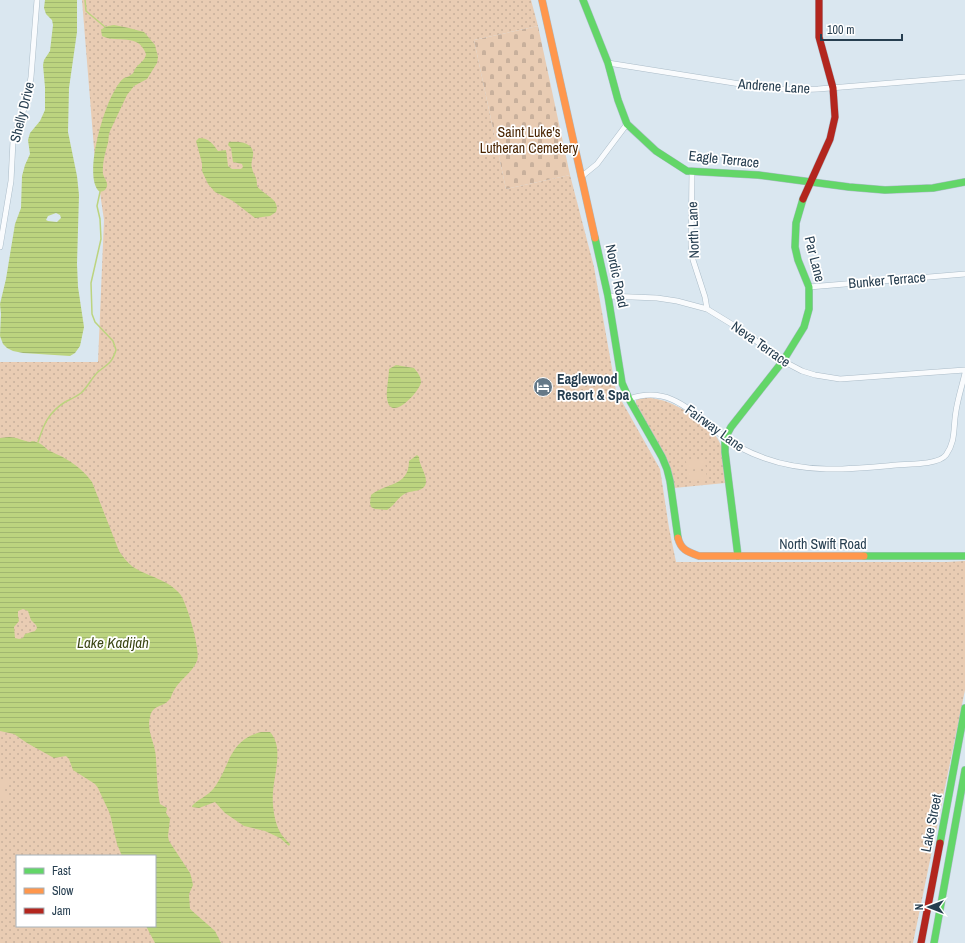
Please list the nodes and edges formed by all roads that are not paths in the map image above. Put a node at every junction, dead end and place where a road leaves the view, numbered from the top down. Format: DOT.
graph roads {
  1 [pos="37,0"];
  2 [pos="542,0"];
  3 [pos="582,0"];
  4 [pos="819,0"];
  5 [pos="608,63"];
  6 [pos="965,77"];
  7 [pos="834,88"];
  8 [pos="627,124"];
  9 [pos="692,172"];
  10 [pos="581,177"];
  11 [pos="811,182"];
  12 [pos="965,182"];
  13 [pos="0,247"];
  14 [pos="965,274"];
  15 [pos="809,287"];
  16 [pos="608,296"];
  17 [pos="707,309"];
  18 [pos="783,361"];
  19 [pos="965,372"];
  20 [pos="628,399"];
  21 [pos="725,438"];
  22 [pos="684,549"];
  23 [pos="738,556"];
  24 [pos="965,556"];
  25 [pos="965,708"];
  26 [pos="965,770"];
  27 [pos="921,943"];
  28 [pos="934,943"];
  1 -- 13 [label="street, Shelly Drive"];
  2 -- 10 [label="street, Nordic Road"];
  3 -- 5 [label="street, Eagle Terrace"];
  4 -- 7 [label="street, Par Lane"];
  5 -- 7 [label="street, Andrene Lane"];
  5 -- 8 [label="street, Eagle Terrace"];
  6 -- 7 [label="street, Andrene Lane"];
  7 -- 11 [label="street, Par Lane"];
  8 -- 9 [label="street, Eagle Terrace"];
  8 -- 10 [label="street"];
  9 -- 11 [label="street, Eagle Terrace"];
  9 -- 17 [label="street, North Lane"];
  10 -- 16 [label="street, Nordic Road"];
  11 -- 12 [label="street, Eagle Terrace"];
  11 -- 15 [label="street, Par Lane"];
  14 -- 15 [label="street, Bunker Terrace"];
  15 -- 18 [label="street, Par Lane"];
  16 -- 17 [label="street, Neva Terrace"];
  16 -- 20 [label="street, Nordic Road"];
  17 -- 18 [label="street, Neva Terrace"];
  18 -- 19 [label="street, Neva Terrace"];
  18 -- 21 [label="street, Par Lane"];
  19 -- 21 [label="street, Fairway Lane"];
  20 -- 21 [label="street, Fairway Lane"];
  20 -- 22 [label="street, Nordic Road"];
  21 -- 23 [label="street"];
  22 -- 23 [label="street, North Swift Road"];
  23 -- 24 [label="street, North Swift Road"];
  25 -- 27 [label="street, Lake Street"];
  26 -- 28 [label="street, Lake Street"];
}
